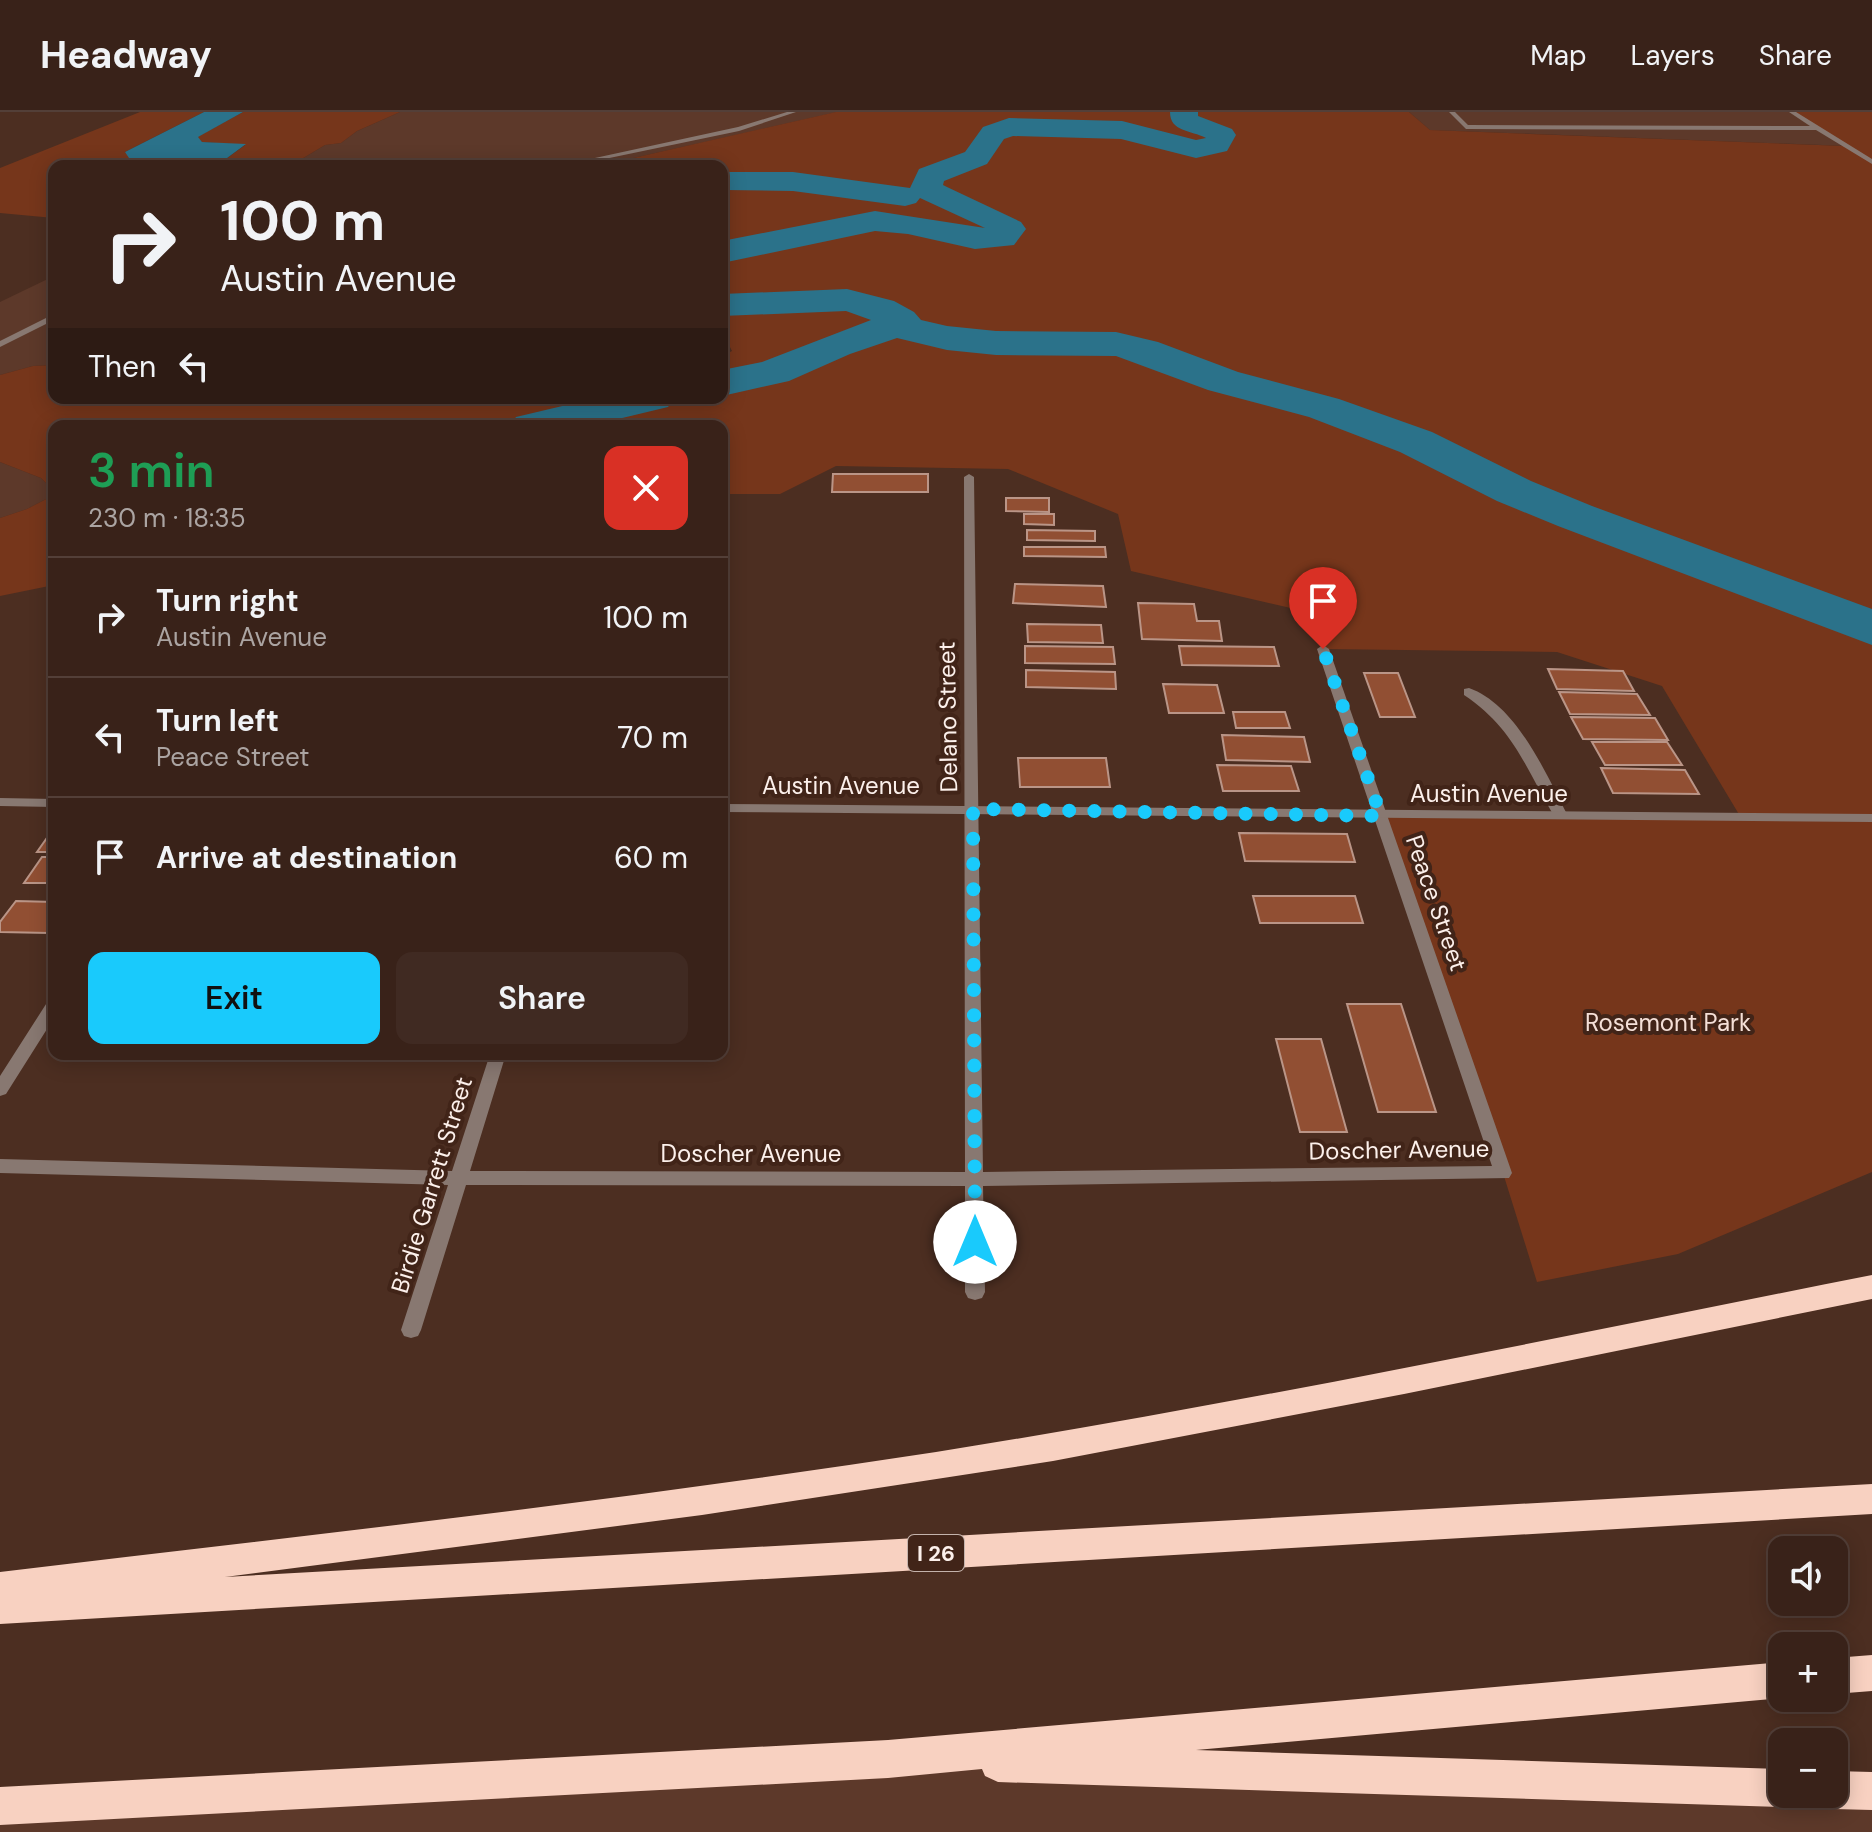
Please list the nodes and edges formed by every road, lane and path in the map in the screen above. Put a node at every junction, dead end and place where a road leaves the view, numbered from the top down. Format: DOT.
graph roads {
  1 [pos="793,112"];
  2 [pos="1452,112"];
  3 [pos="1792,112"];
  4 [pos="1817,128"];
  5 [pos="590,160"];
  6 [pos="1872,162"];
  7 [pos="48,320"];
  8 [pos="0,344"];
  9 [pos="969,477"];
  10 [pos="1323,649"];
  11 [pos="1469,692"];
  12 [pos="0,802"];
  13 [pos="48,803"];
  14 [pos="728,808"];
  15 [pos="973,809"];
  16 [pos="1381,816"];
  17 [pos="1561,816"];
  18 [pos="1872,818"];
  19 [pos="48,1014"];
  20 [pos="496,1060"];
  21 [pos="0,1090"];
  22 [pos="0,1166"];
  23 [pos="1503,1173"];
  24 [pos="459,1178"];
  25 [pos="975,1179"];
  26 [pos="1872,1287"];
  27 [pos="975,1292"];
  28 [pos="411,1330"];
  29 [pos="1872,1499"];
  30 [pos="0,1589"];
  31 [pos="0,1607"];
  32 [pos="1872,1673"];
  33 [pos="1848,1675"];
  34 [pos="1768,1681"];
  35 [pos="888,1759"];
  36 [pos="1768,1788"];
  37 [pos="1848,1790"];
  38 [pos="1872,1791"];
  39 [pos="0,1806"];
  1 -- 5 [label="street"];
  2 -- 4 [label="street"];
  3 -- 4 [label="street"];
  4 -- 6 [label="street"];
  7 -- 8 [label="street"];
  9 -- 15 [label="street, Delano Street"];
  10 -- 16 [label="street, Peace Street"];
  11 -- 17 [label="street"];
  12 -- 13 [label="street"];
  14 -- 15 [label="street, Austin Avenue"];
  15 -- 16 [label="street, Austin Avenue"];
  15 -- 25 [label="street, Delano Street"];
  16 -- 17 [label="street, Austin Avenue"];
  16 -- 23 [label="street, Peace Street"];
  17 -- 18 [label="street, Austin Avenue"];
  19 -- 21 [label="street"];
  20 -- 24 [label="street, Birdie Garrett Street"];
  22 -- 24 [label="street, Doscher Avenue"];
  23 -- 25 [label="street, Doscher Avenue"];
  24 -- 25 [label="street, Doscher Avenue"];
  24 -- 28 [label="street, Birdie Garrett Street"];
  25 -- 27 [label="street, Delano Street"];
  26 -- 30 [label="highway"];
  29 -- 31 [label="highway, I 26"];
  32 -- 33 [label="highway"];
  34 -- 35 [label="highway"];
  35 -- 36 [label="highway"];
  35 -- 39 [label="highway"];
  37 -- 38 [label="highway"];
}
